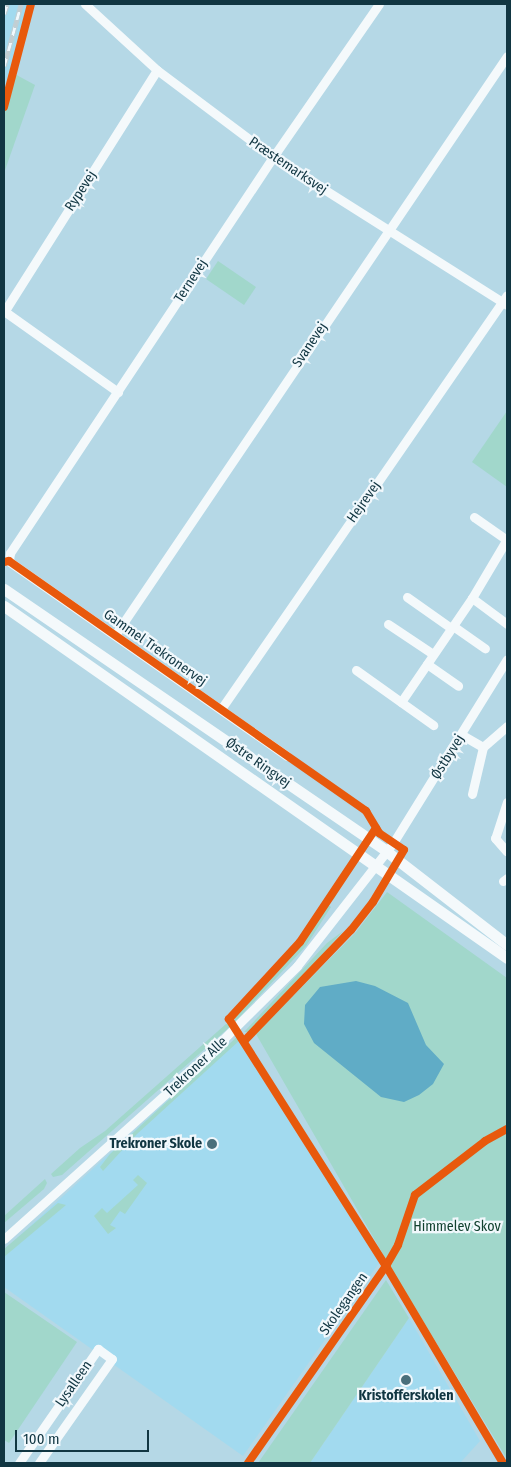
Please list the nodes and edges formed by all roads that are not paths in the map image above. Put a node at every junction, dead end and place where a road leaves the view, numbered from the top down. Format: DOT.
graph roads {
  1 [pos="85,4"];
  2 [pos="376,5"];
  3 [pos="507,56"];
  4 [pos="157,70"];
  5 [pos="273,157"];
  6 [pos="387,232"];
  7 [pos="506,300"];
  8 [pos="4,311"];
  9 [pos="118,392"];
  10 [pos="474,517"];
  11 [pos="507,539"];
  12 [pos="8,554"];
  13 [pos="4,589"];
  14 [pos="407,597"];
  15 [pos="472,598"];
  16 [pos="4,606"];
  17 [pos="388,624"];
  18 [pos="507,624"];
  19 [pos="452,627"];
  20 [pos="115,635"];
  21 [pos="485,648"];
  22 [pos="433,654"];
  23 [pos="507,660"];
  24 [pos="427,664"];
  25 [pos="356,670"];
  26 [pos="458,686"];
  27 [pos="401,702"];
  28 [pos="221,709"];
  29 [pos="433,725"];
  30 [pos="507,726"];
  31 [pos="462,735"];
  32 [pos="483,747"];
  33 [pos="287,756"];
  34 [pos="472,794"];
  35 [pos="507,802"];
  36 [pos="386,851"];
  37 [pos="507,852"];
  38 [pos="375,867"];
  39 [pos="507,944"];
  40 [pos="507,958"];
  41 [pos="4,1239"];
  42 [pos="19,1463"];
  43 [pos="39,1463"];
  1 -- 4 [label="street, Præstemarksvej"];
  2 -- 5 [label="street, Ternevej"];
  3 -- 6 [label="street, Svanevej"];
  4 -- 5 [label="street, Præstemarksvej"];
  4 -- 8 [label="street, Rypevej"];
  5 -- 6 [label="street, Præstemarksvej"];
  5 -- 9 [label="street, Ternevej"];
  6 -- 7 [label="street, Præstemarksvej"];
  6 -- 20 [label="street, Svanevej"];
  7 -- 28 [label="street, Hejrevej"];
  8 -- 9 [label="street, Rypevej"];
  9 -- 12 [label="street, Ternevej"];
  10 -- 11 [label="street"];
  11 -- 15 [label="street"];
  12 -- 20 [label="street, Gammel Trekronervej"];
  13 -- 36 [label="main road, Østre Ringvej"];
  14 -- 19 [label="street"];
  15 -- 18 [label="street"];
  15 -- 19 [label="street"];
  16 -- 38 [label="main road, Østre Ringvej"];
  17 -- 22 [label="street"];
  19 -- 21 [label="street"];
  19 -- 22 [label="street"];
  20 -- 28 [label="street, Gammel Trekronervej"];
  22 -- 24 [label="street"];
  23 -- 31 [label="street, Østbyvej"];
  24 -- 26 [label="street"];
  24 -- 27 [label="street"];
  25 -- 27 [label="street"];
  27 -- 29 [label="street"];
  28 -- 33 [label="street, Gammel Trekronervej"];
  30 -- 32 [label="street"];
  31 -- 32 [label="street"];
  31 -- 36 [label="street, Østbyvej"];
  32 -- 34 [label="street"];
  35 -- 37 [label="street"];
  36 -- 38 [label="street, Trekroner Alle"];
  36 -- 39 [label="main road, Østre Ringvej"];
  38 -- 40 [label="main road, Østre Ringvej"];
  38 -- 41 [label="street, Trekroner Alle"];
  42 -- 43 [label="street, Lysalleen"];
}
